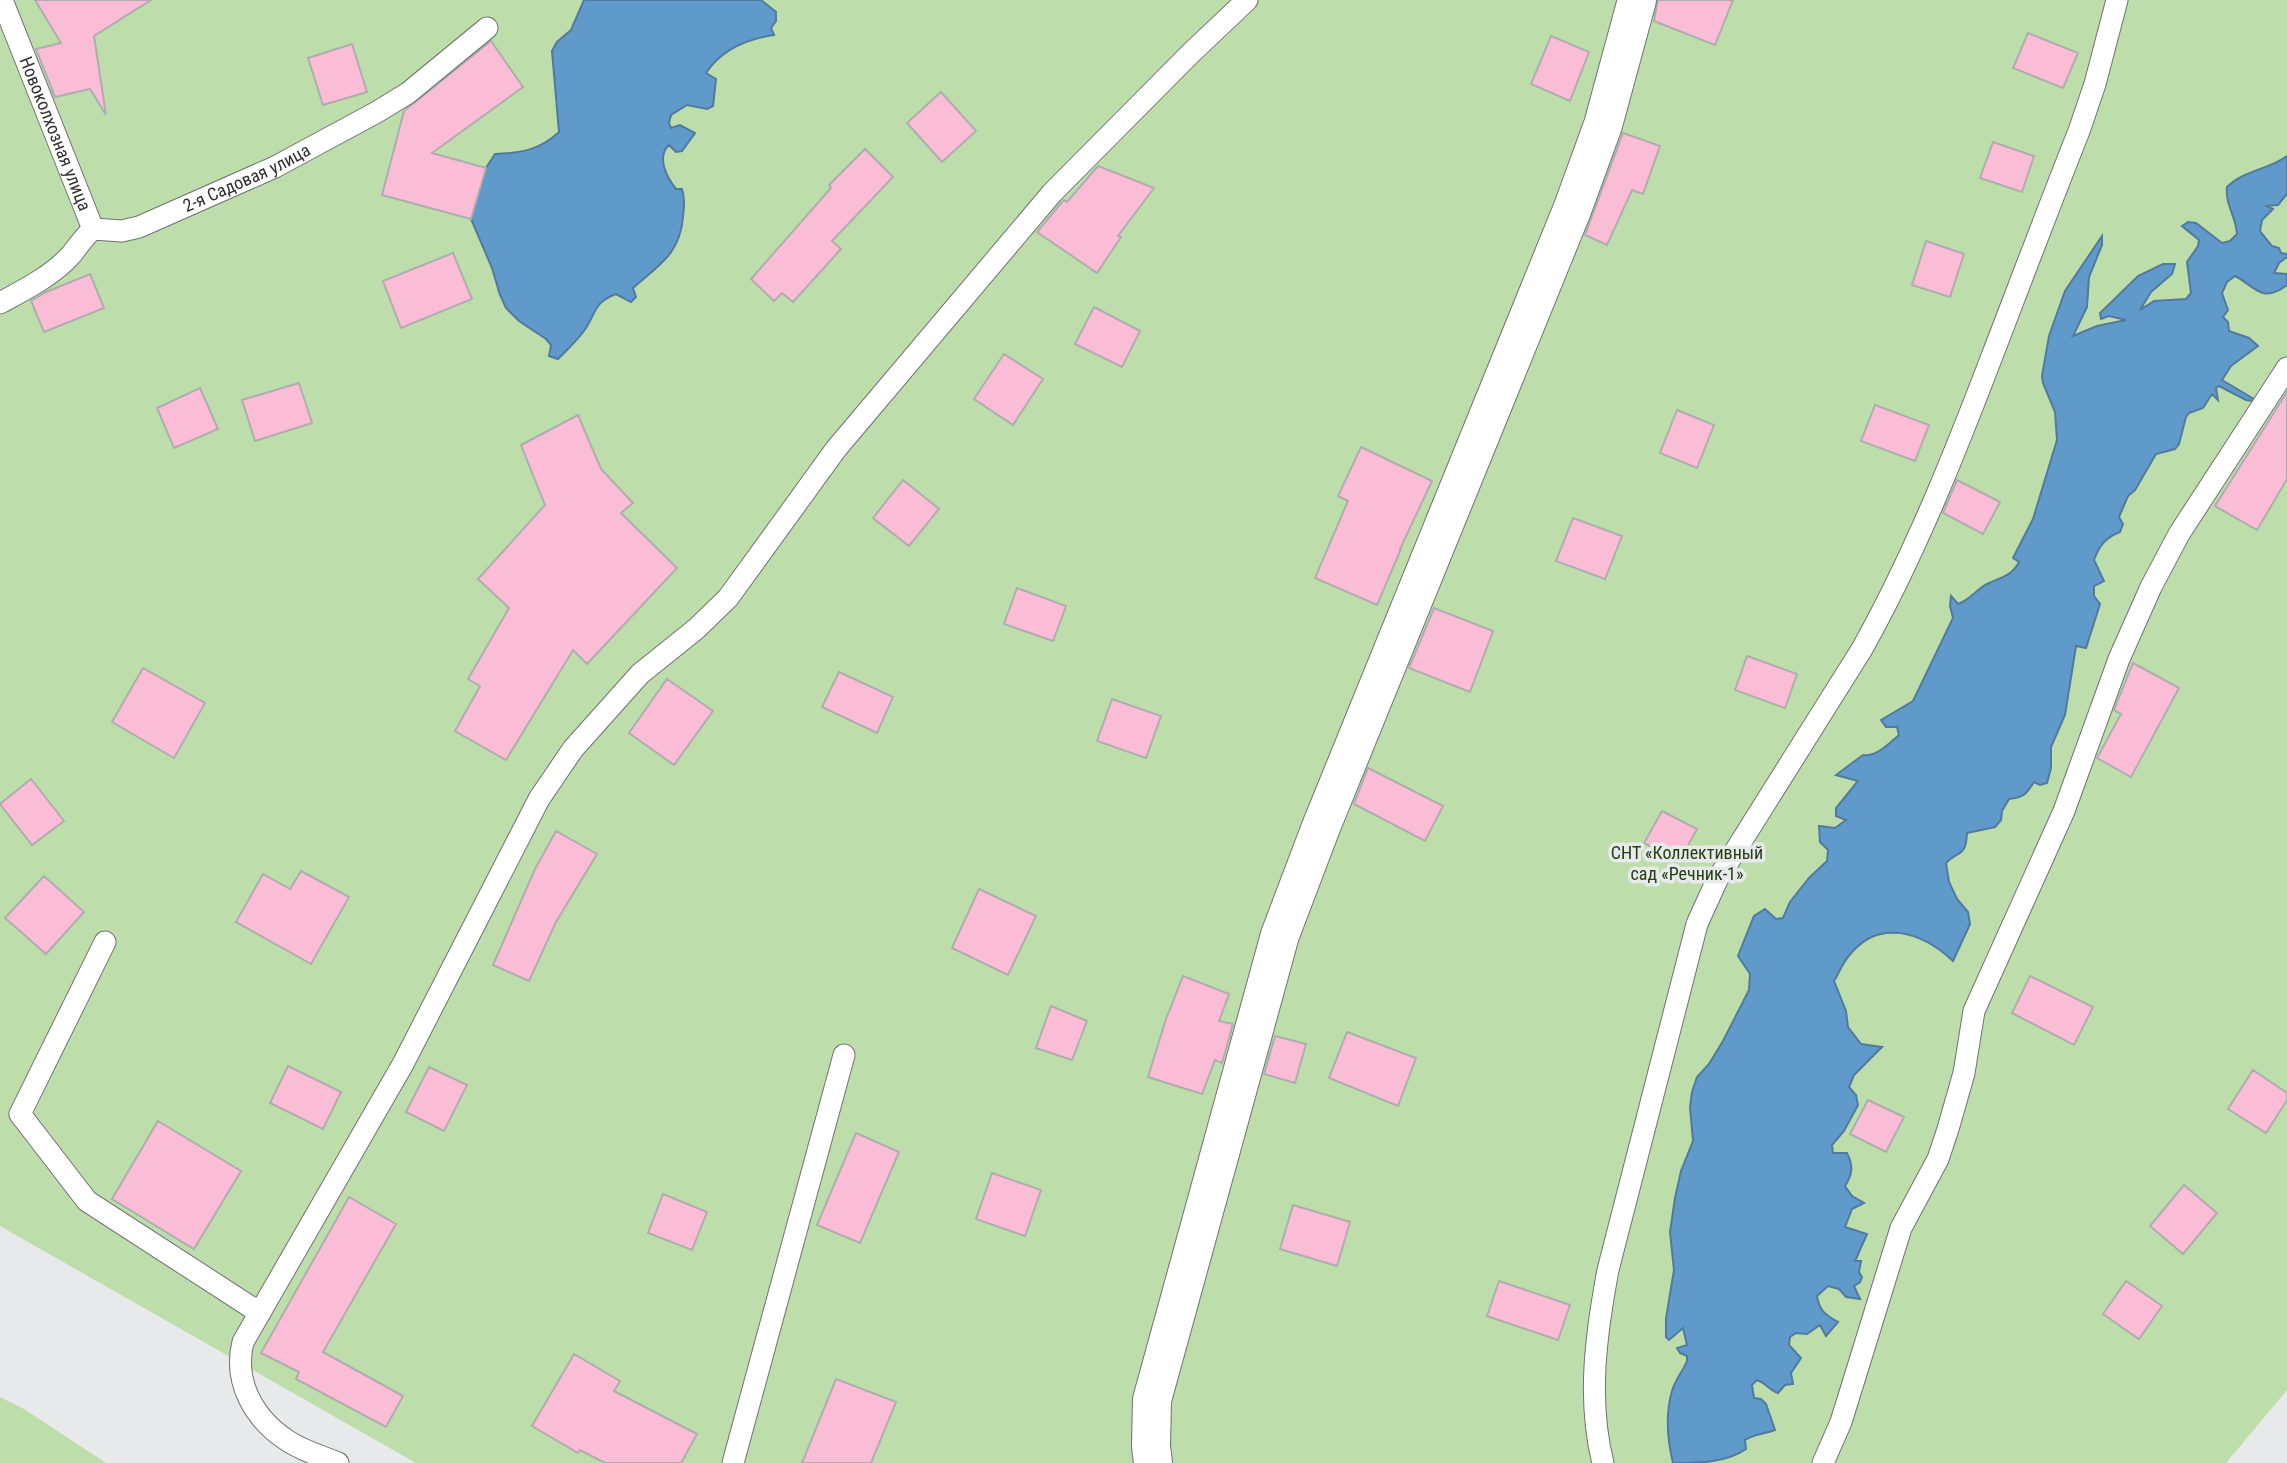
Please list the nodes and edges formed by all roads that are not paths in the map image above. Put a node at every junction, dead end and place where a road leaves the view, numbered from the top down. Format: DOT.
graph roads {
  1 [pos="2,0"];
  2 [pos="1247,0"];
  3 [pos="1637,0"];
  4 [pos="2117,0"];
  5 [pos="487,28"];
  6 [pos="93,229"];
  7 [pos="0,303"];
  8 [pos="2287,368"];
  9 [pos="105,942"];
  10 [pos="844,1055"];
  11 [pos="260,1312"];
  12 [pos="338,1463"];
  13 [pos="733,1463"];
  14 [pos="1153,1463"];
  15 [pos="1603,1463"];
  16 [pos="1823,1463"];
  1 -- 6 [label="lane, Новоколхозная улица"];
  2 -- 11 [label="lane"];
  3 -- 14 [label="street"];
  4 -- 15 [label="lane"];
  5 -- 6 [label="lane, 2-я Садовая улица"];
  6 -- 7 [label="lane"];
  8 -- 16 [label="lane"];
  9 -- 11 [label="lane"];
  10 -- 13 [label="lane"];
  11 -- 12 [label="lane"];
}
